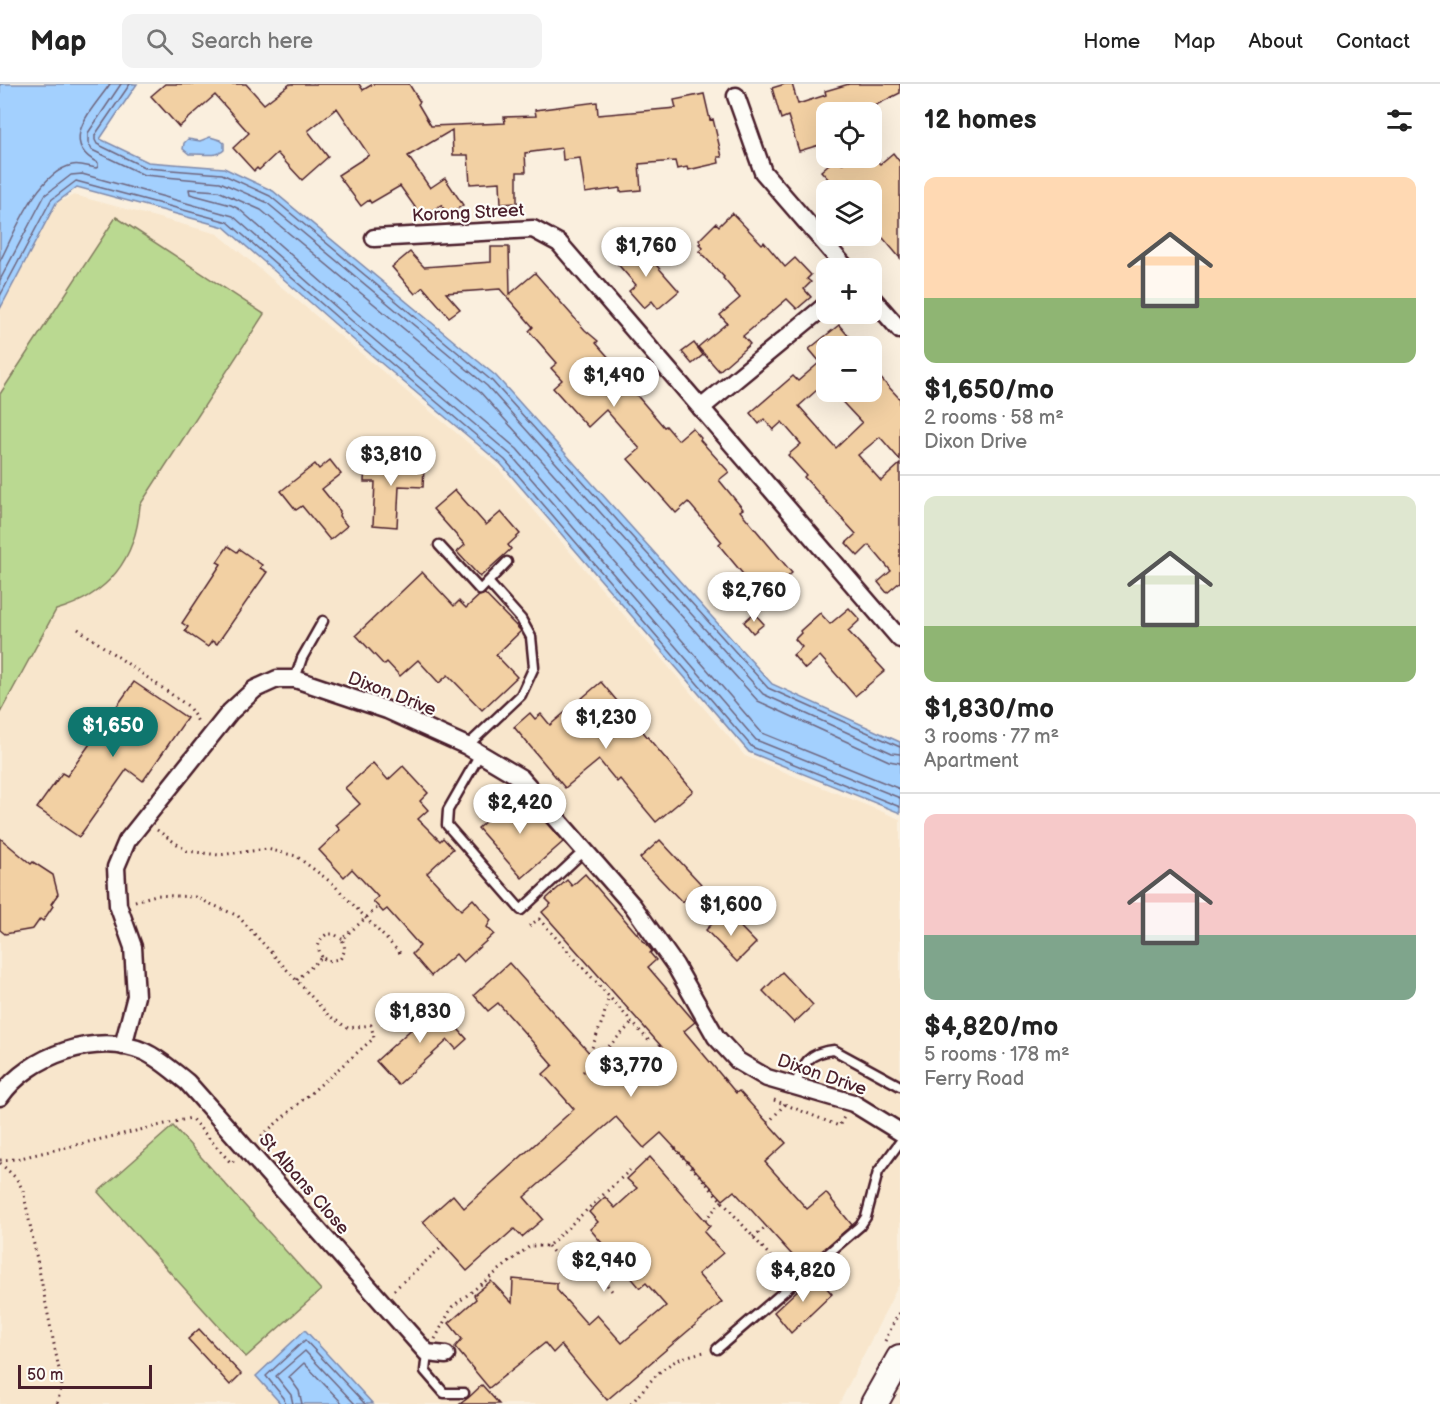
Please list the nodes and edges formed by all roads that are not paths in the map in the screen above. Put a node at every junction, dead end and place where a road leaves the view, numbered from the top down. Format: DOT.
graph roads {
  1 [pos="736,96"];
  2 [pos="374,238"];
  3 [pos="837,258"];
  4 [pos="882,309"];
  5 [pos="816,313"];
  6 [pos="900,330"];
  7 [pos="701,408"];
  8 [pos="439,545"];
  9 [pos="507,561"];
  10 [pos="488,582"];
  11 [pos="323,621"];
  12 [pos="900,639"];
  13 [pos="295,679"];
  14 [pos="474,750"];
  15 [pos="584,851"];
  16 [pos="123,1046"];
  17 [pos="795,1086"];
  18 [pos="900,1086"];
  19 [pos="0,1097"];
  20 [pos="900,1132"];
  21 [pos="900,1142"];
  22 [pos="717,1349"];
  23 [pos="427,1353"];
  24 [pos="446,1354"];
  25 [pos="900,1358"];
  26 [pos="464,1393"];
  27 [pos="874,1404"];
  1 -- 3 [label="street"];
  2 -- 7 [label="street, Korong Street"];
  4 -- 6 [label="street"];
  5 -- 7 [label="street"];
  7 -- 12 [label="street, Korong Street"];
  8 -- 10 [label="lane"];
  9 -- 10 [label="lane"];
  10 -- 14 [label="lane"];
  11 -- 13 [label="lane"];
  13 -- 14 [label="street, Dixon Drive"];
  13 -- 16 [label="street, Dixon Drive"];
  14 -- 15 [label="street, Dixon Drive"];
  14 -- 15 [label="lane"];
  15 -- 17 [label="street, Dixon Drive"];
  16 -- 19 [label="street"];
  16 -- 23 [label="street, St Albans Close"];
  17 -- 18 [label="lane"];
  17 -- 20 [label="street, Dixon Drive"];
  21 -- 22 [label="lane"];
  23 -- 24 [label="street"];
  23 -- 26 [label="lane"];
  25 -- 27 [label="main road"];
}
